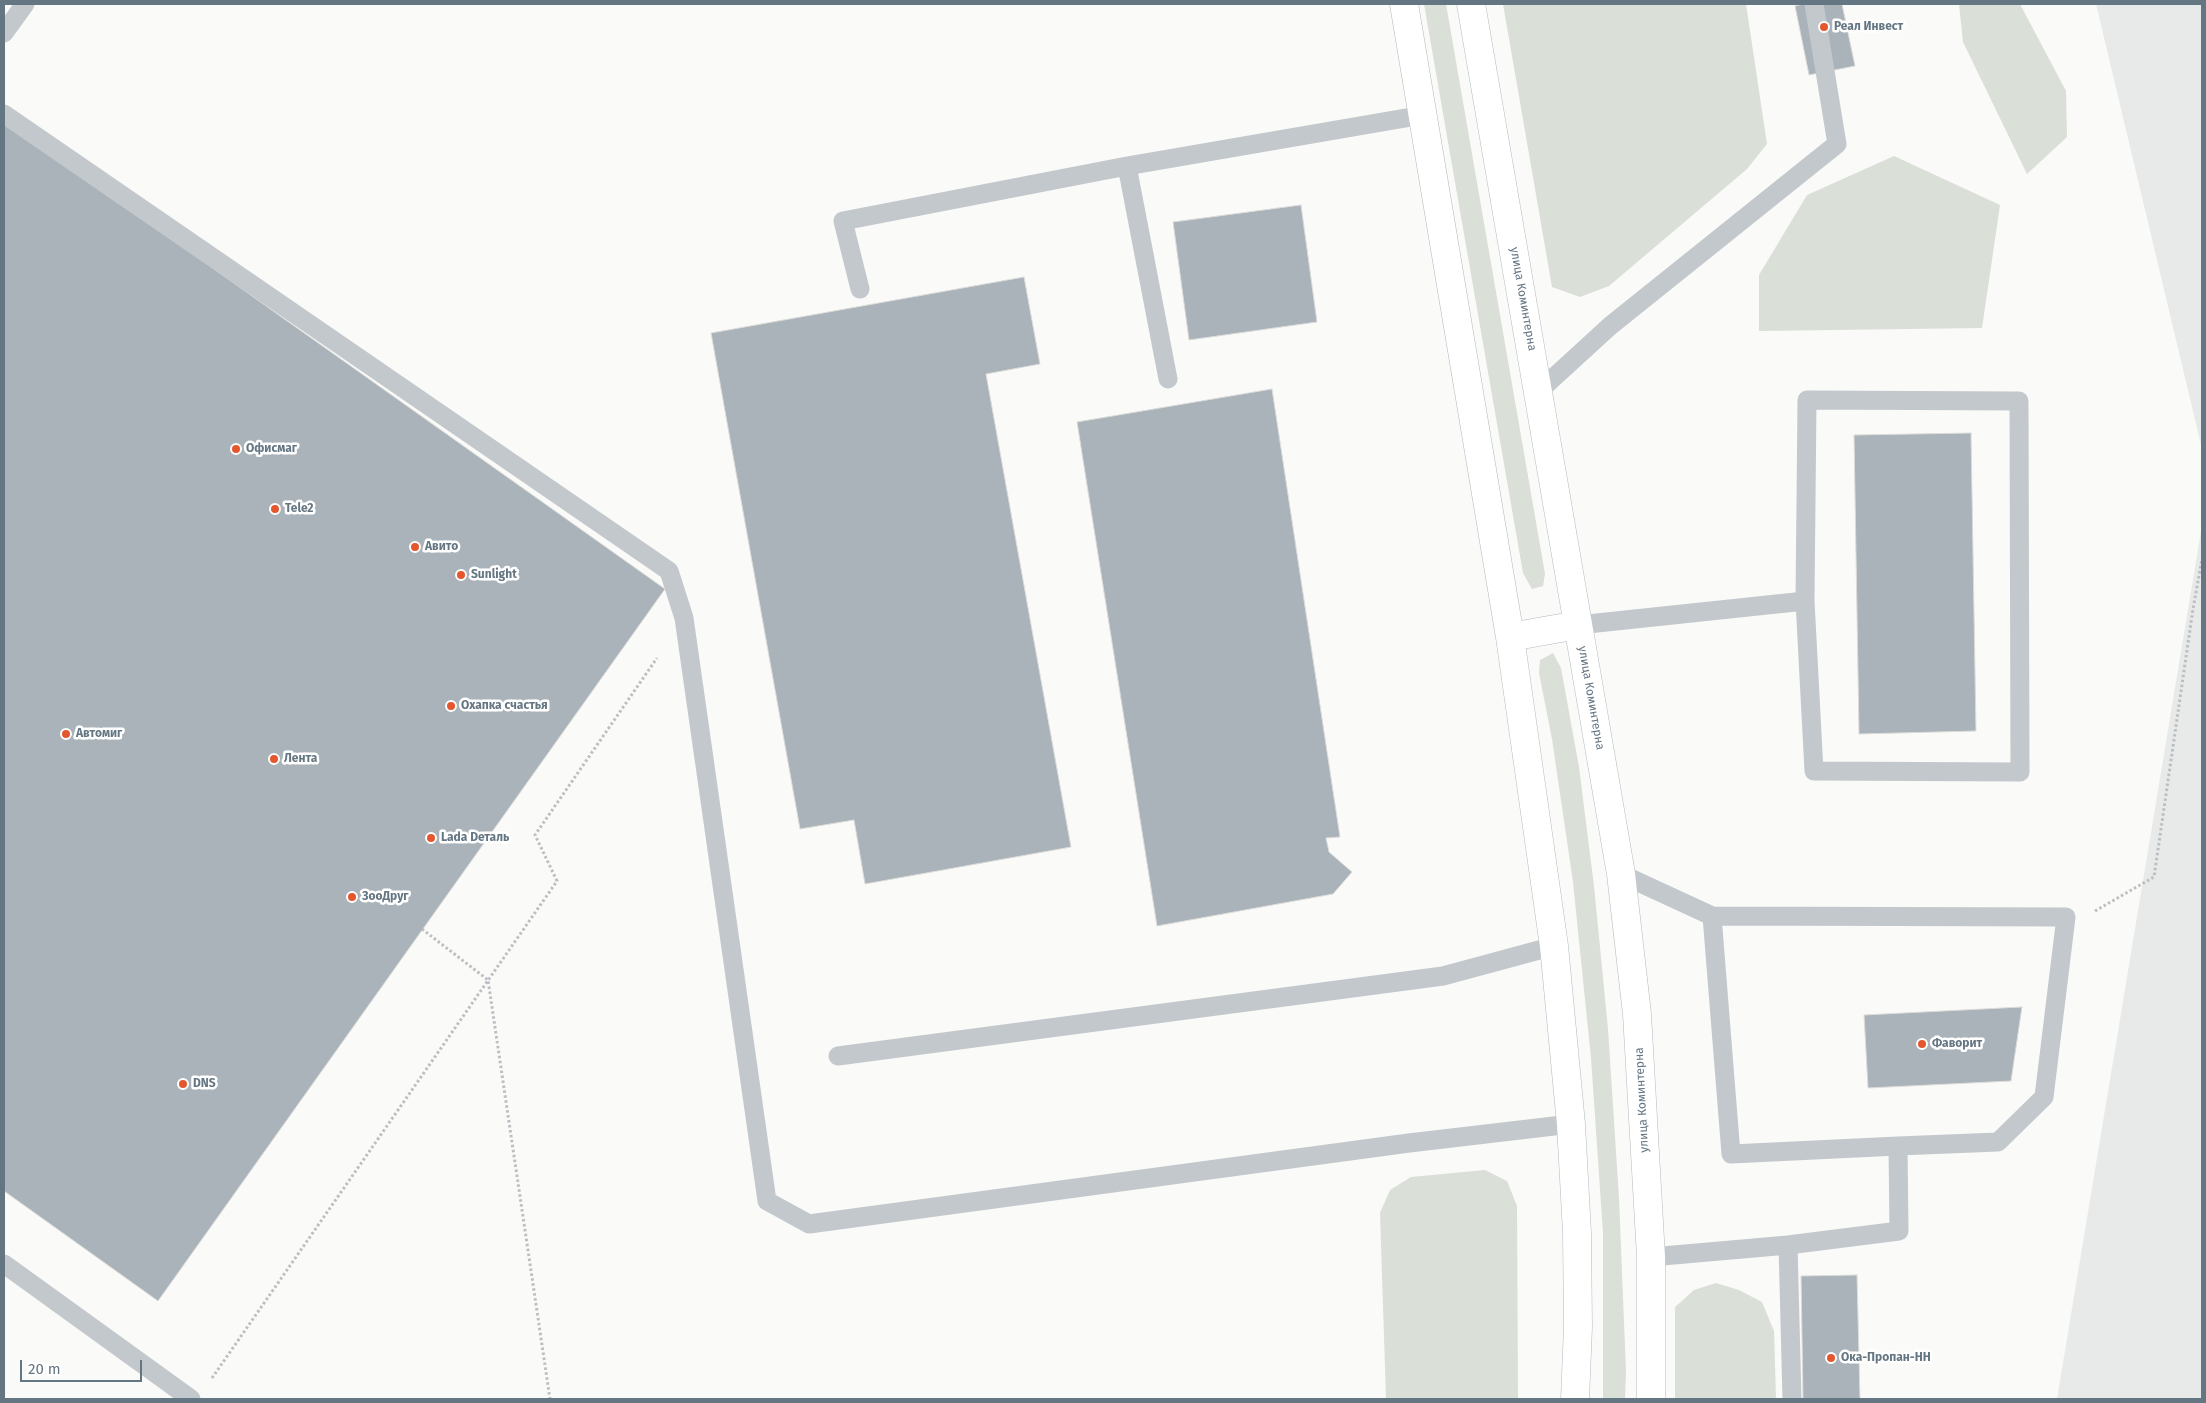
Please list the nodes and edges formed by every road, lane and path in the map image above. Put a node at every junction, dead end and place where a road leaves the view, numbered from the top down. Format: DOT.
graph roads {
  1 [pos="25,4"];
  2 [pos="1404,4"];
  3 [pos="1471,4"];
  4 [pos="1814,4"];
  5 [pos="4,33"];
  6 [pos="4,114"];
  7 [pos="1423,115"];
  8 [pos="1127,166"];
  9 [pos="860,289"];
  10 [pos="1168,379"];
  11 [pos="1539,391"];
  12 [pos="2202,559"];
  13 [pos="1805,602"];
  14 [pos="684,618"];
  15 [pos="1578,625"];
  16 [pos="1510,637"];
  17 [pos="1621,874"];
  18 [pos="1712,916"];
  19 [pos="2066,917"];
  20 [pos="422,929"];
  21 [pos="1554,946"];
  22 [pos="488,980"];
  23 [pos="838,1056"];
  24 [pos="1571,1124"];
  25 [pos="1898,1146"];
  26 [pos="1788,1245"];
  27 [pos="1651,1257"];
  28 [pos="4,1264"];
  29 [pos="208,1383"];
  30 [pos="191,1399"];
  31 [pos="550,1399"];
  32 [pos="1575,1399"];
  33 [pos="1651,1399"];
  34 [pos="1792,1399"];
  1 -- 5 [label="lane"];
  2 -- 7 [label="main road"];
  3 -- 11 [label="main road, улица Коминтерна"];
  4 -- 11 [label="lane"];
  6 -- 14 [label="lane"];
  7 -- 8 [label="lane"];
  7 -- 16 [label="main road"];
  8 -- 9 [label="lane"];
  8 -- 10 [label="lane"];
  11 -- 15 [label="main road, улица Коминтерна"];
  12 -- 19 [label="path"];
  13 -- 13 [label="lane"];
  13 -- 15 [label="lane"];
  14 -- 22 [label="path"];
  14 -- 24 [label="lane"];
  15 -- 16 [label="main road"];
  15 -- 17 [label="main road, улица Коминтерна"];
  16 -- 21 [label="main road"];
  17 -- 18 [label="lane"];
  17 -- 27 [label="main road, улица Коминтерна"];
  18 -- 19 [label="lane"];
  18 -- 25 [label="lane"];
  19 -- 25 [label="lane"];
  20 -- 22 [label="path"];
  21 -- 23 [label="lane"];
  21 -- 24 [label="main road"];
  22 -- 29 [label="path"];
  22 -- 31 [label="path"];
  24 -- 32 [label="main road"];
  25 -- 26 [label="lane"];
  26 -- 27 [label="lane"];
  26 -- 34 [label="lane"];
  27 -- 33 [label="main road, улица Коминтерна"];
  28 -- 30 [label="lane"];
}
